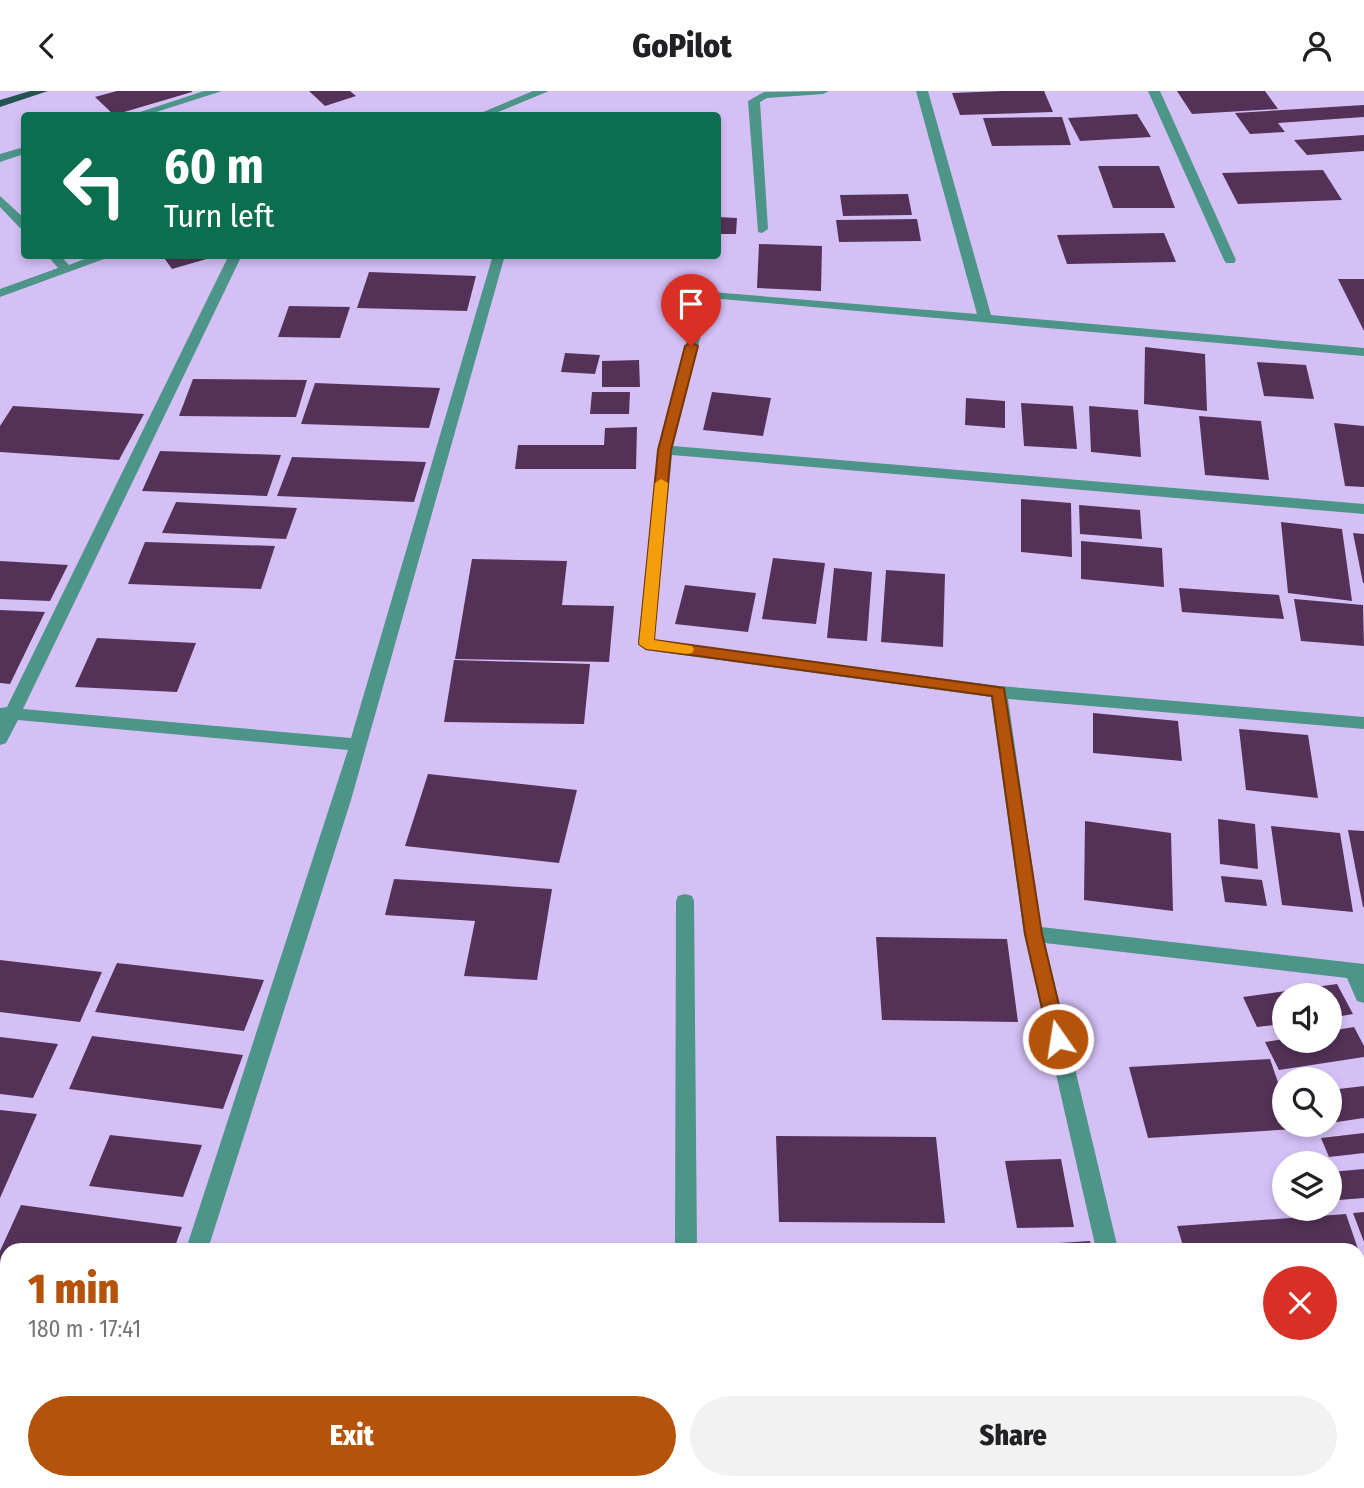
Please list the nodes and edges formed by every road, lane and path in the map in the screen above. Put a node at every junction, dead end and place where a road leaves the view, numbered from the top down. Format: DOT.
graph roads {
  1 [pos="42,91"];
  2 [pos="216,91"];
  3 [pos="543,91"];
  4 [pos="822,91"];
  5 [pos="922,91"];
  6 [pos="1154,91"];
  7 [pos="0,104"];
  8 [pos="147,112"];
  9 [pos="490,112"];
  10 [pos="21,152"];
  11 [pos="0,158"];
  12 [pos="0,199"];
  13 [pos="21,222"];
  14 [pos="762,229"];
  15 [pos="56,259"];
  16 [pos="98,259"];
  17 [pos="234,259"];
  18 [pos="498,259"];
  19 [pos="1230,260"];
  20 [pos="66,270"];
  21 [pos="0,293"];
  22 [pos="985,319"];
  23 [pos="1364,352"];
  24 [pos="665,450"];
  25 [pos="1364,509"];
  26 [pos="999,692"];
  27 [pos="6,713"];
  28 [pos="1364,723"];
  29 [pos="0,739"];
  30 [pos="357,745"];
  31 [pos="685,901"];
  32 [pos="1033,934"];
  33 [pos="1359,971"];
  34 [pos="1364,995"];
  35 [pos="199,1243"];
  36 [pos="685,1243"];
  37 [pos="1106,1243"];
  1 -- 7 [label="main road"];
  2 -- 8 [label="street"];
  3 -- 9 [label="street"];
  4 -- 14 [label="street"];
  5 -- 22 [label="street"];
  6 -- 19 [label="street"];
  10 -- 11 [label="street"];
  12 -- 13 [label="street"];
  15 -- 20 [label="street"];
  16 -- 20 [label="street"];
  17 -- 27 [label="street"];
  18 -- 30 [label="street"];
  20 -- 21 [label="street"];
  22 -- 23 [label="street"];
  22 -- 24 [label="street"];
  24 -- 25 [label="street"];
  24 -- 26 [label="street"];
  26 -- 28 [label="street"];
  26 -- 32 [label="street"];
  27 -- 29 [label="street"];
  27 -- 30 [label="street"];
  30 -- 35 [label="street"];
  31 -- 36 [label="street"];
  32 -- 33 [label="street"];
  32 -- 37 [label="street"];
  33 -- 34 [label="street"];
}
